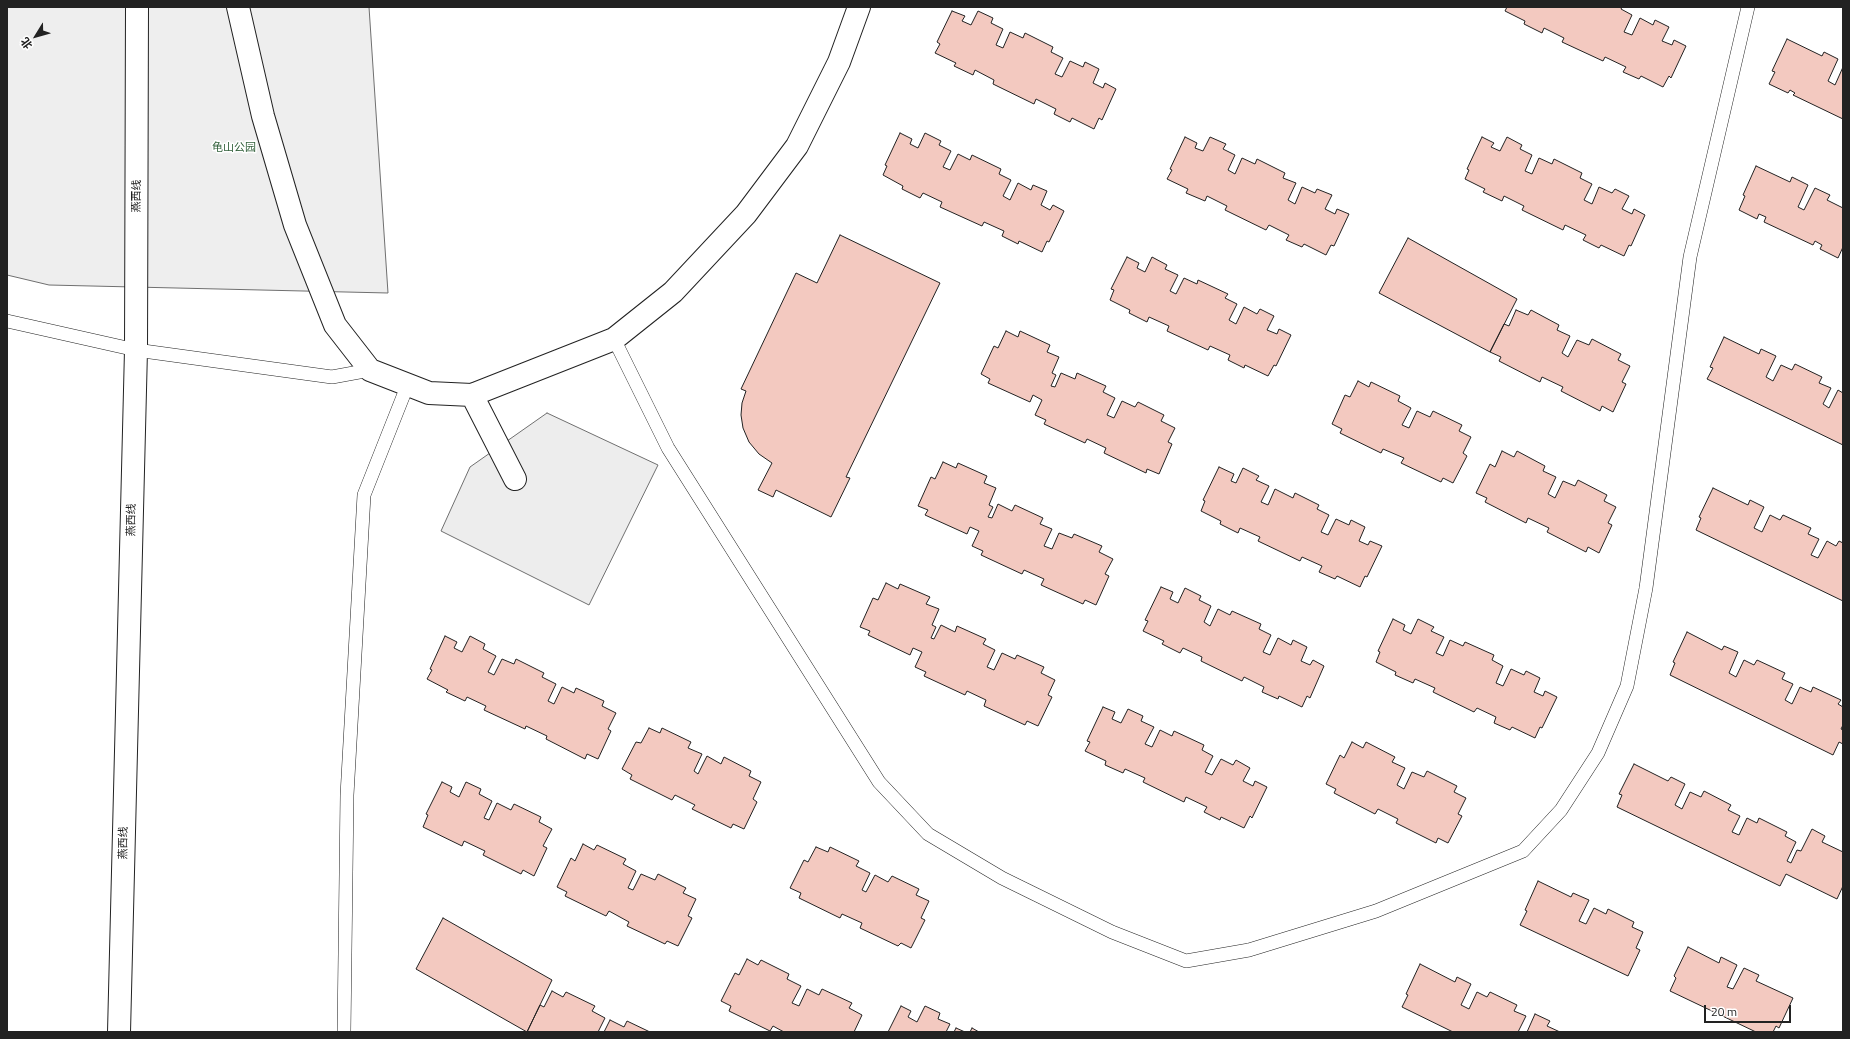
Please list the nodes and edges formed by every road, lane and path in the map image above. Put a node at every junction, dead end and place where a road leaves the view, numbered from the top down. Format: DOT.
graph roads {
  1 [pos="137,7"];
  2 [pos="238,7"];
  3 [pos="859,7"];
  4 [pos="1748,7"];
  5 [pos="7,321"];
  6 [pos="614,339"];
  7 [pos="136,350"];
  8 [pos="370,370"];
  9 [pos="408,384"];
  10 [pos="472,395"];
  11 [pos="515,479"];
  12 [pos="119,1032"];
  13 [pos="344,1032"];
  1 -- 7 [label="street, 燕西线"];
  2 -- 8 [label="street"];
  3 -- 6 [label="street"];
  4 -- 6 [label="lane"];
  5 -- 7 [label="lane"];
  6 -- 10 [label="street"];
  7 -- 8 [label="lane"];
  7 -- 12 [label="street, 燕西线"];
  8 -- 9 [label="street"];
  9 -- 10 [label="street"];
  9 -- 13 [label="lane"];
  10 -- 11 [label="street"];
}
